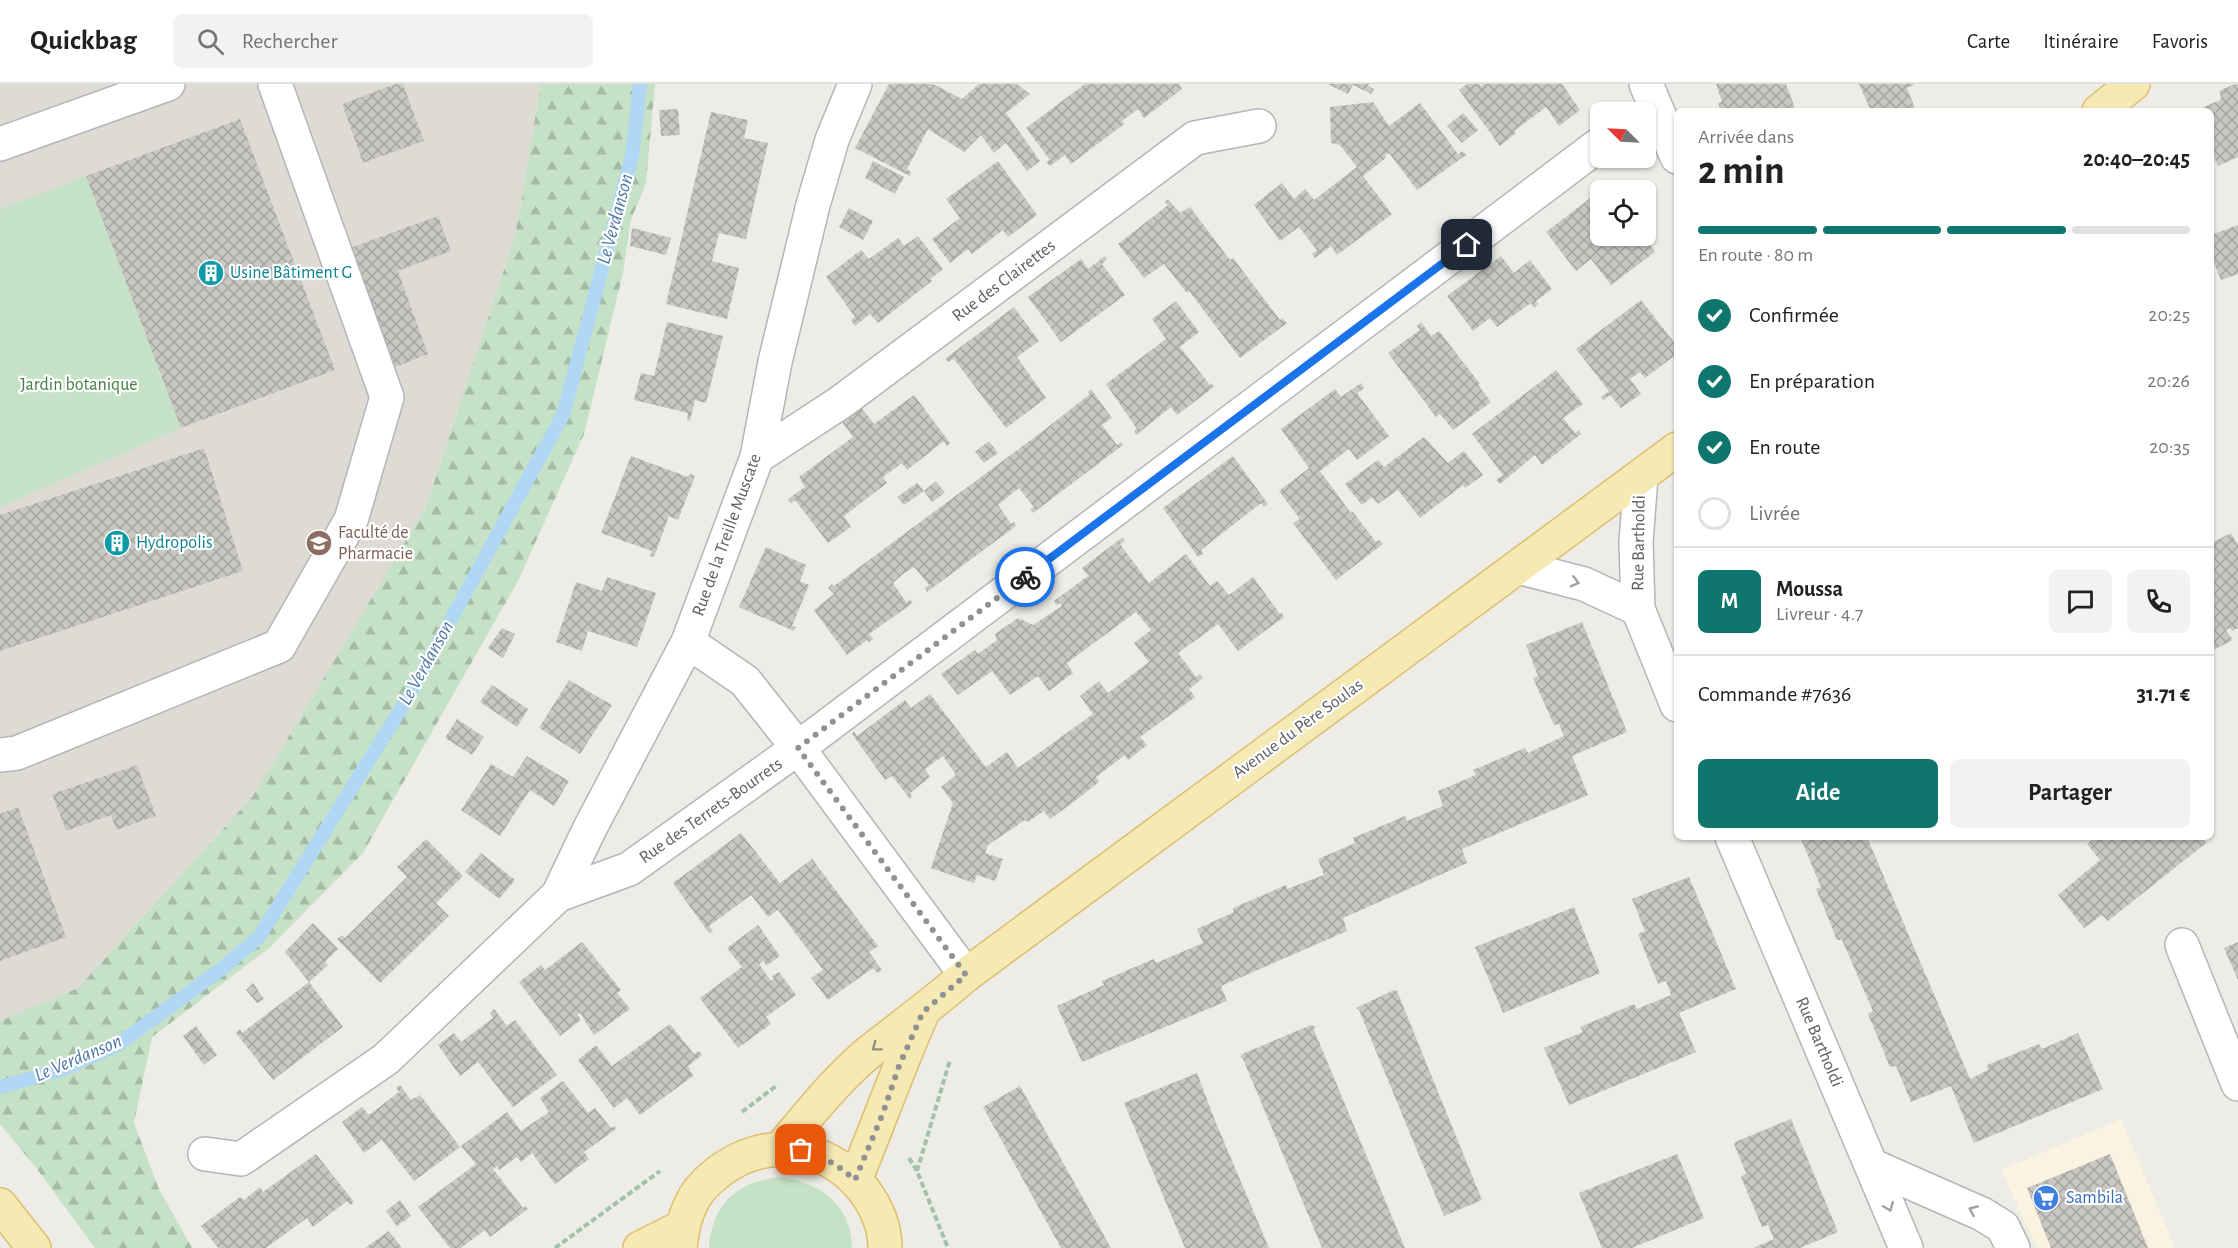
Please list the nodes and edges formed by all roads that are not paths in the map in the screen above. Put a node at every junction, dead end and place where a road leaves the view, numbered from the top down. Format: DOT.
graph roads {
  1 [pos="168,84"];
  2 [pos="275,84"];
  3 [pos="855,84"];
  4 [pos="1646,84"];
  5 [pos="2133,84"];
  6 [pos="1649,102"];
  7 [pos="2103,108"];
  8 [pos="1656,124"];
  9 [pos="1259,126"];
  10 [pos="0,144"];
  11 [pos="1590,152"];
  12 [pos="1674,152"];
  13 [pos="1674,451"];
  14 [pos="757,457"];
  15 [pos="1641,476"];
  16 [pos="1518,567"];
  17 [pos="1638,609"];
  18 [pos="688,642"];
  19 [pos="1674,698"];
  20 [pos="798,748"];
  21 [pos="0,755"];
  22 [pos="1733,840"];
  23 [pos="558,895"];
  24 [pos="2182,945"];
  25 [pos="966,975"];
  26 [pos="923,1012"];
  27 [pos="2238,1084"];
  28 [pos="780,1149"];
  29 [pos="205,1154"];
  30 [pos="1873,1166"];
  31 [pos="855,1180"];
  32 [pos="0,1204"];
  33 [pos="0,1209"];
  34 [pos="681,1237"];
  35 [pos="24,1248"];
  36 [pos="34,1248"];
  37 [pos="640,1248"];
  38 [pos="885,1248"];
  39 [pos="1906,1248"];
  40 [pos="2013,1248"];
  1 -- 10 [label="street"];
  2 -- 21 [label="street"];
  3 -- 14 [label="street, Rue de la Treille Muscate"];
  4 -- 6 [label="street"];
  5 -- 7 [label="main road"];
  8 -- 12 [label="street"];
  9 -- 14 [label="street, Rue des Clairettes"];
  11 -- 20 [label="street, Rue des Terrets-Bourrets"];
  13 -- 15 [label="main road, Avenue du Père Soulas"];
  14 -- 18 [label="street, Rue de la Treille Muscate"];
  15 -- 16 [label="main road, Avenue du Père Soulas"];
  15 -- 17 [label="street, Rue Bartholdi"];
  16 -- 17 [label="street, Rue Bartholdi, one-way"];
  16 -- 25 [label="main road, Avenue du Père Soulas"];
  17 -- 19 [label="street, Rue Bartholdi"];
  18 -- 20 [label="street"];
  18 -- 23 [label="street, Rue de la Treille Muscate"];
  20 -- 23 [label="street, Rue des Terrets-Bourrets"];
  20 -- 25 [label="street"];
  22 -- 30 [label="street, Rue Bartholdi"];
  23 -- 29 [label="street"];
  24 -- 27 [label="street"];
  25 -- 26 [label="main road, Avenue du Père Soulas"];
  26 -- 28 [label="main road, Avenue du Père Soulas, one-way"];
  26 -- 31 [label="main road, Avenue du Père Soulas"];
  28 -- 31 [label="main road"];
  28 -- 34 [label="main road"];
  30 -- 39 [label="street, Rue Bartholdi, one-way"];
  40 -- 30 [label="street, one-way"];
  31 -- 38 [label="main road"];
  32 -- 36 [label="main road"];
  33 -- 35 [label="main road"];
  34 -- 37 [label="main road"];
}
